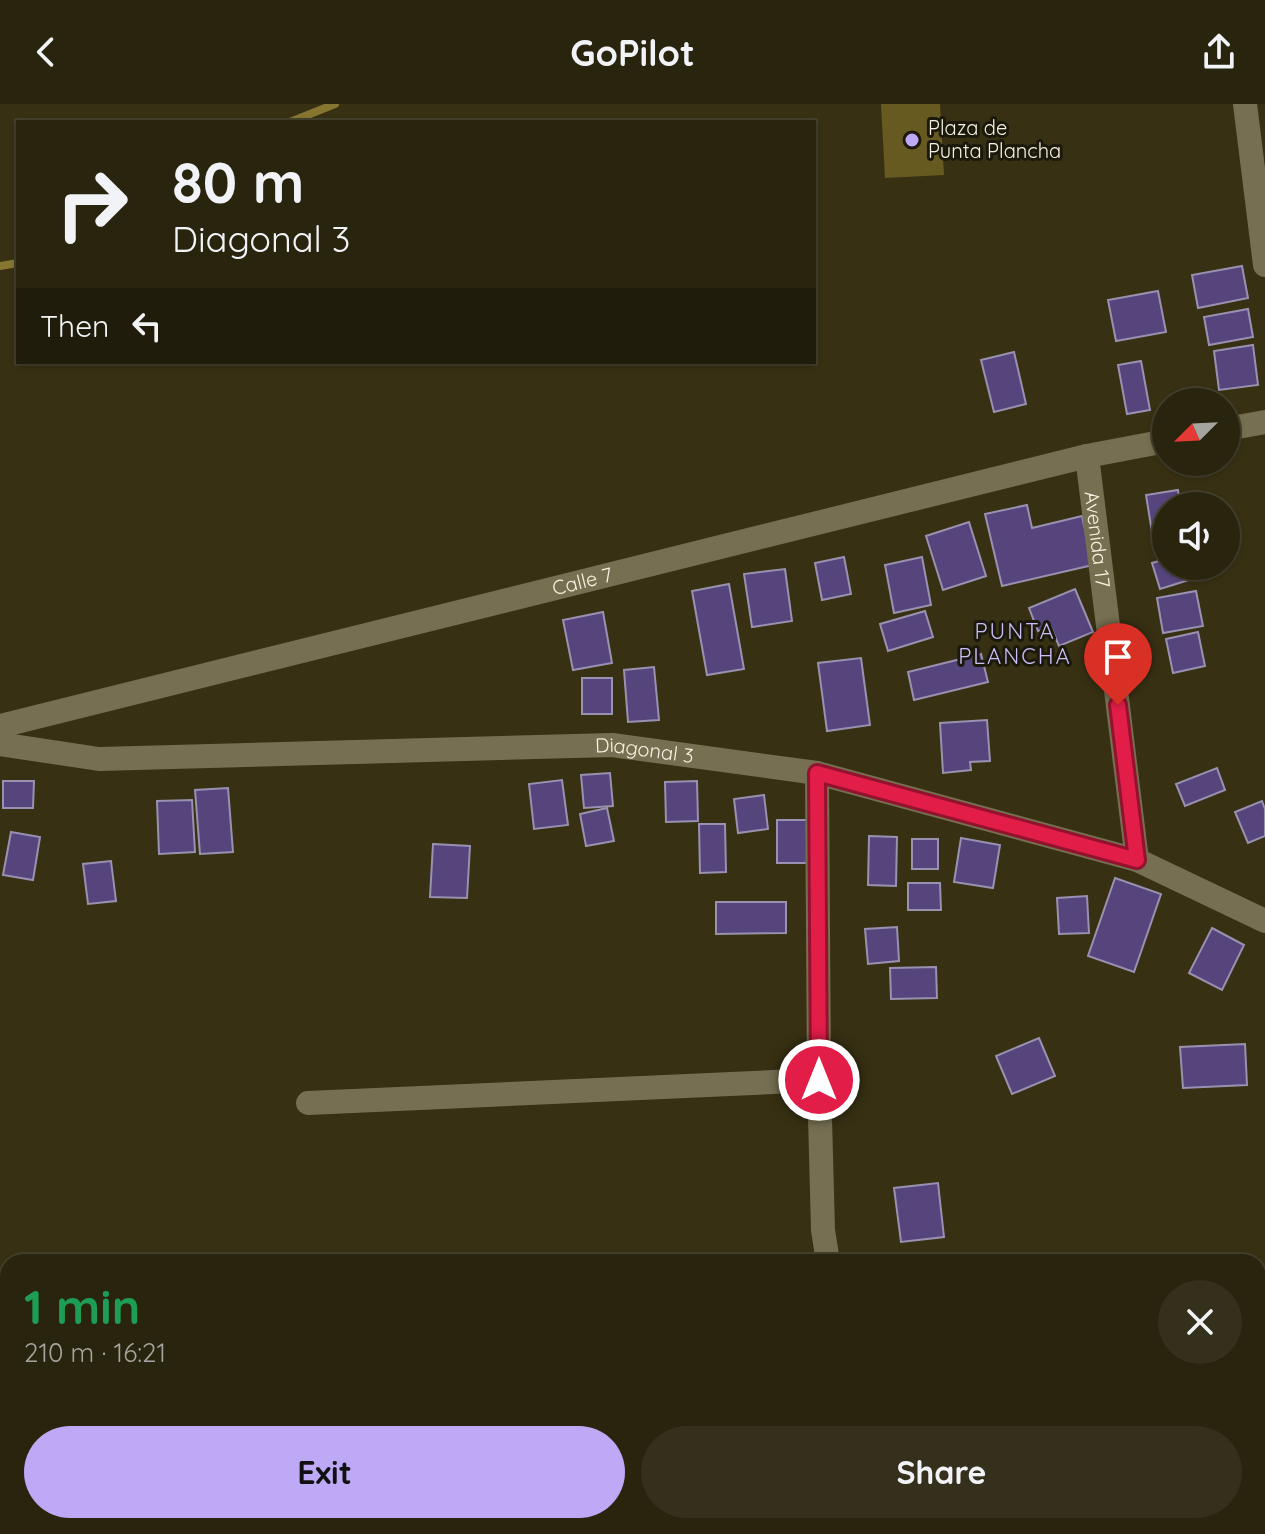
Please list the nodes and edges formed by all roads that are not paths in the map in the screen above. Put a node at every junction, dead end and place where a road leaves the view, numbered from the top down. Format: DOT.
graph roads {
  1 [pos="1245,104"];
  2 [pos="1265,265"];
  3 [pos="1265,422"];
  4 [pos="1240,426"];
  5 [pos="1152,444"];
  6 [pos="1087,456"];
  7 [pos="0,726"];
  8 [pos="0,744"];
  9 [pos="817,773"];
  10 [pos="1137,860"];
  11 [pos="1265,921"];
  12 [pos="819,1080"];
  13 [pos="308,1103"];
  14 [pos="827,1254"];
  1 -- 2 [label="street"];
  3 -- 4 [label="street"];
  5 -- 6 [label="street, Calle 7"];
  6 -- 7 [label="street, Calle 7"];
  6 -- 10 [label="street, Avenida 17"];
  8 -- 9 [label="street, Diagonal 3"];
  9 -- 10 [label="street, Diagonal 3"];
  9 -- 12 [label="street"];
  10 -- 11 [label="street, Diagonal 3"];
  12 -- 13 [label="street"];
  12 -- 14 [label="street"];
}
